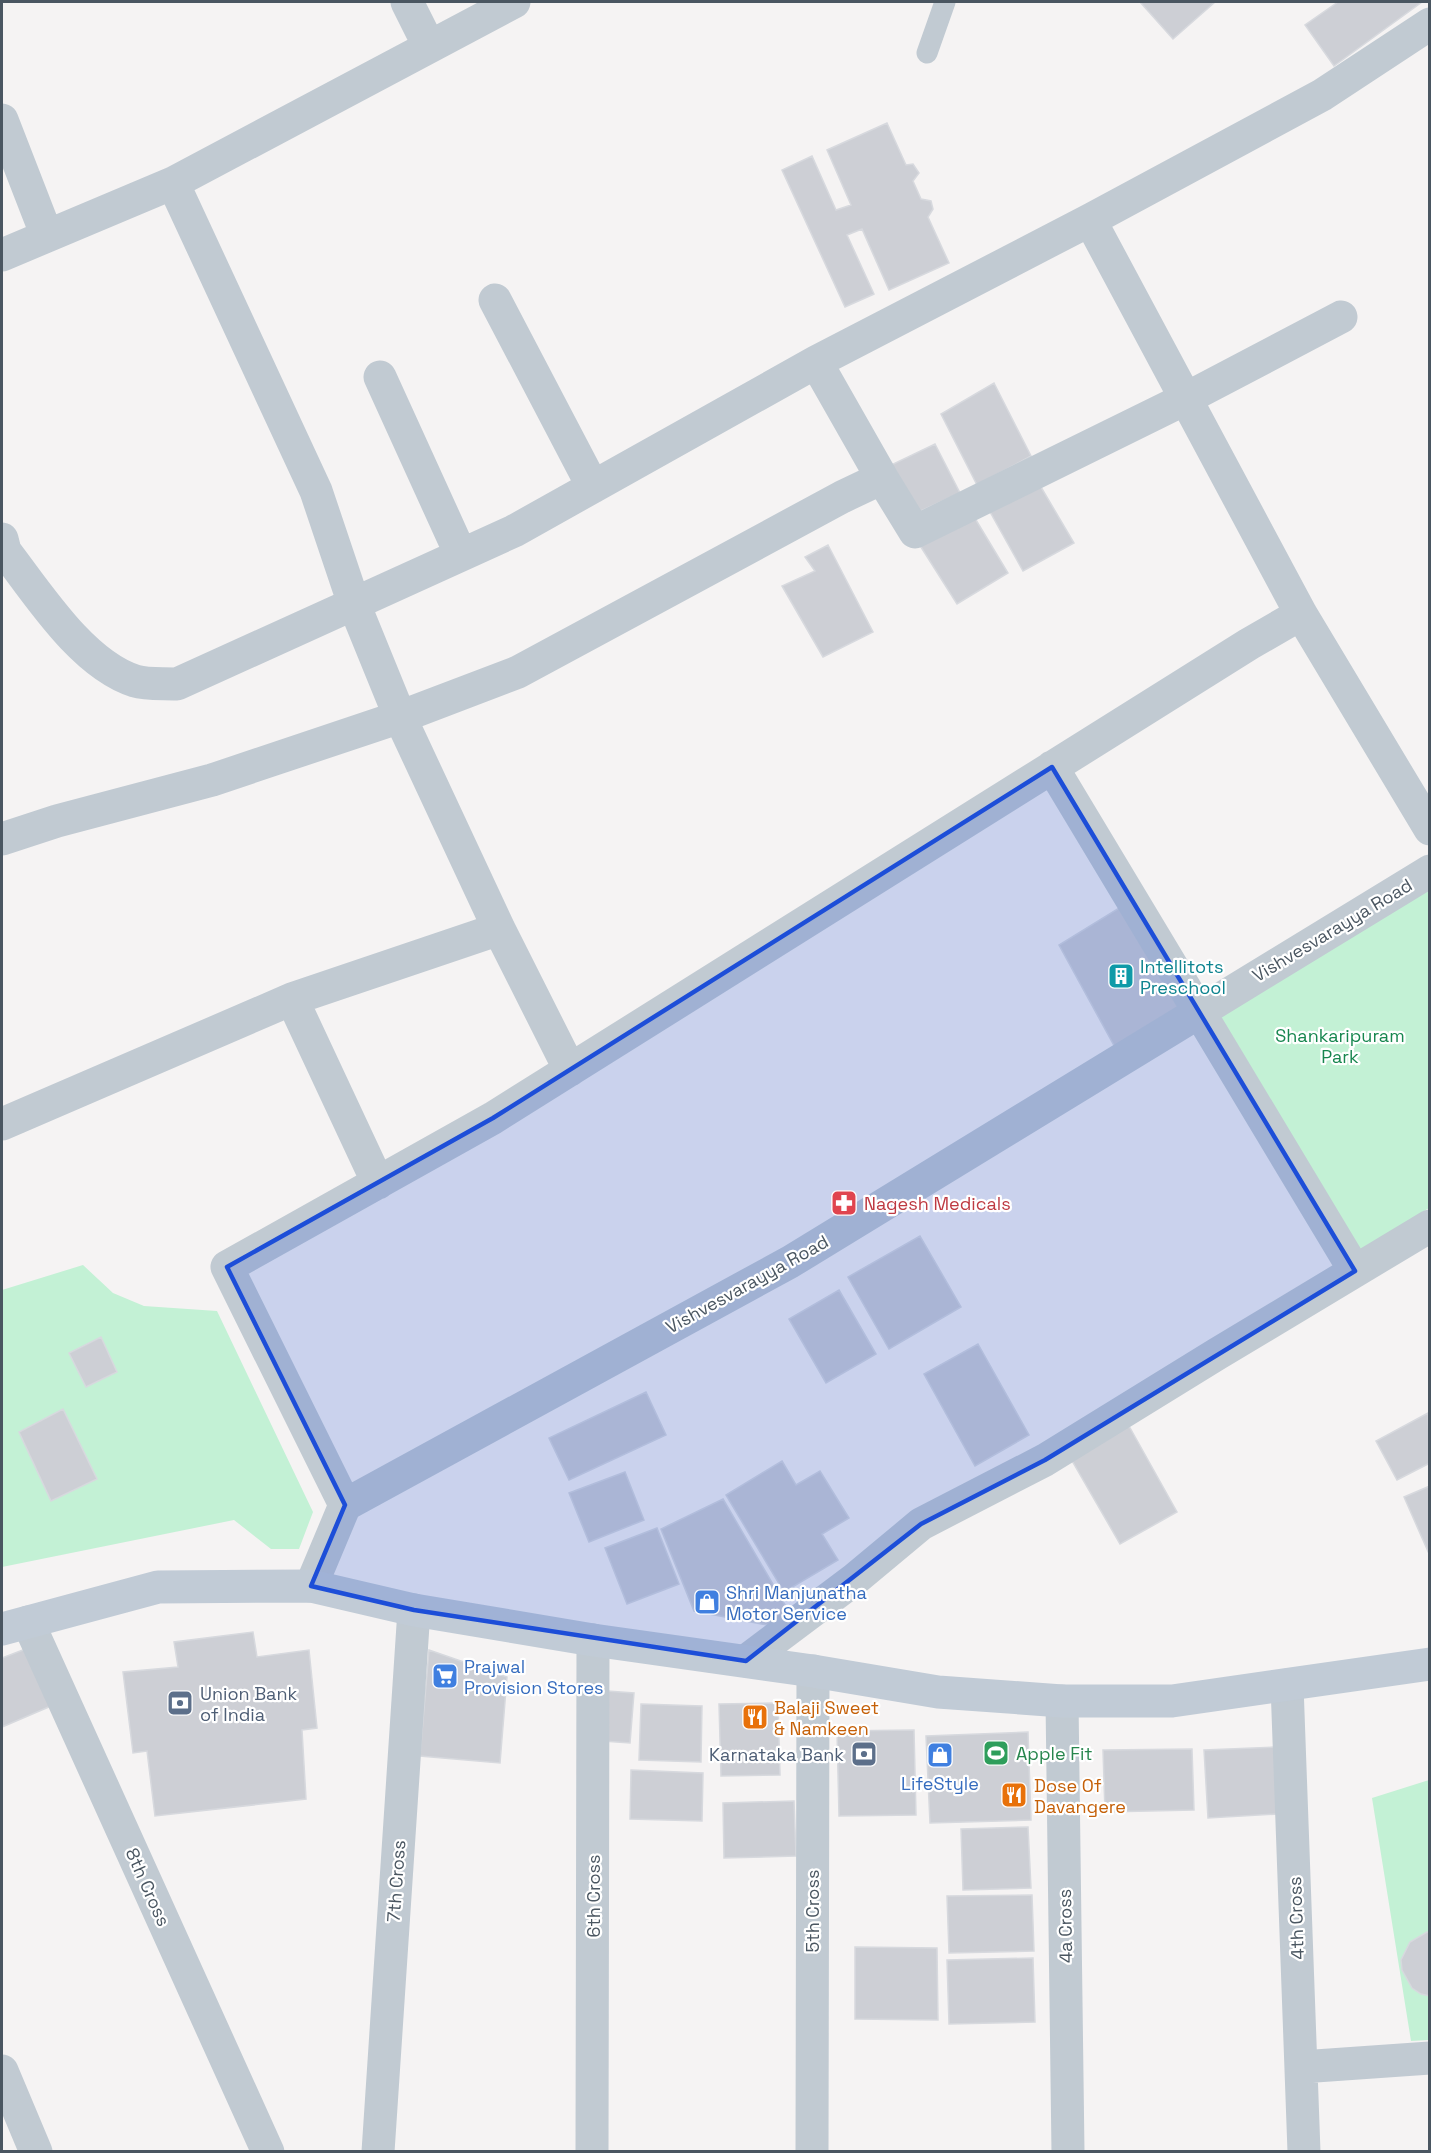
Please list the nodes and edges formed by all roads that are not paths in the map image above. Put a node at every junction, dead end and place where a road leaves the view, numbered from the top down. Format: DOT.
graph roads {
  1 [pos="407,2"];
  2 [pos="514,2"];
  3 [pos="945,2"];
  4 [pos="1430,24"];
  5 [pos="429,46"];
  6 [pos="927,53"];
  7 [pos="2,120"];
  8 [pos="173,183"];
  9 [pos="1090,220"];
  10 [pos="47,236"];
  11 [pos="2,255"];
  12 [pos="495,300"];
  13 [pos="1341,317"];
  14 [pos="816,362"];
  15 [pos="380,377"];
  16 [pos="1185,399"];
  17 [pos="882,478"];
  18 [pos="593,487"];
  19 [pos="3,548"];
  20 [pos="461,555"];
  21 [pos="354,604"];
  22 [pos="1301,614"];
  23 [pos="400,717"];
  24 [pos="1052,767"];
  25 [pos="1430,829"];
  26 [pos="2,839"];
  27 [pos="1430,871"];
  28 [pos="499,929"];
  29 [pos="292,999"];
  30 [pos="1200,1012"];
  31 [pos="570,1070"];
  32 [pos="2,1124"];
  33 [pos="378,1183"];
  34 [pos="1430,1226"];
  35 [pos="1355,1271"];
  36 [pos="345,1505"];
  37 [pos="311,1586"];
  38 [pos="414,1610"];
  39 [pos="15,1626"];
  40 [pos="593,1640"];
  41 [pos="746,1661"];
  42 [pos="1430,1664"];
  43 [pos="813,1671"];
  44 [pos="1287,1685"];
  45 [pos="1062,1701"];
  46 [pos="1430,2058"];
  47 [pos="1301,2067"];
  48 [pos="2,2071"];
  49 [pos="36,2151"];
  50 [pos="268,2151"];
  51 [pos="378,2151"];
  52 [pos="592,2151"];
  53 [pos="812,2151"];
  54 [pos="1068,2151"];
  55 [pos="1304,2151"];
  1 -- 5 [label="street"];
  2 -- 5 [label="street"];
  3 -- 6 [label="lane"];
  4 -- 9 [label="street"];
  5 -- 8 [label="street"];
  7 -- 10 [label="street"];
  8 -- 10 [label="street"];
  8 -- 21 [label="street"];
  9 -- 14 [label="street"];
  9 -- 16 [label="street"];
  10 -- 11 [label="street"];
  12 -- 18 [label="street"];
  13 -- 16 [label="street"];
  14 -- 17 [label="street"];
  14 -- 18 [label="street"];
  15 -- 20 [label="street"];
  16 -- 17 [label="street"];
  16 -- 22 [label="street"];
  17 -- 23 [label="street"];
  18 -- 20 [label="street"];
  19 -- 21 [label="street"];
  20 -- 21 [label="street"];
  21 -- 23 [label="street"];
  22 -- 24 [label="street"];
  22 -- 25 [label="street"];
  23 -- 26 [label="street"];
  23 -- 28 [label="street"];
  24 -- 30 [label="street"];
  24 -- 31 [label="street"];
  27 -- 30 [label="street, Vishvesvarayya Road"];
  28 -- 29 [label="street"];
  28 -- 31 [label="street"];
  29 -- 32 [label="street"];
  29 -- 33 [label="street"];
  30 -- 35 [label="street"];
  30 -- 36 [label="street, Vishvesvarayya Road"];
  31 -- 33 [label="street"];
  33 -- 36 [label="street"];
  34 -- 35 [label="street"];
  35 -- 41 [label="street"];
  36 -- 37 [label="street"];
  37 -- 38 [label="street"];
  37 -- 39 [label="street"];
  38 -- 40 [label="street"];
  38 -- 51 [label="street, 7th Cross"];
  39 -- 50 [label="street, 8th Cross"];
  40 -- 41 [label="street"];
  40 -- 52 [label="street, 6th Cross"];
  41 -- 43 [label="street"];
  42 -- 44 [label="street"];
  43 -- 45 [label="street"];
  43 -- 53 [label="street, 5th Cross"];
  44 -- 45 [label="street"];
  44 -- 47 [label="street, 4th Cross"];
  45 -- 54 [label="street, 4a Cross"];
  46 -- 47 [label="street"];
  47 -- 55 [label="street, 4th Cross"];
  48 -- 49 [label="street"];
}
